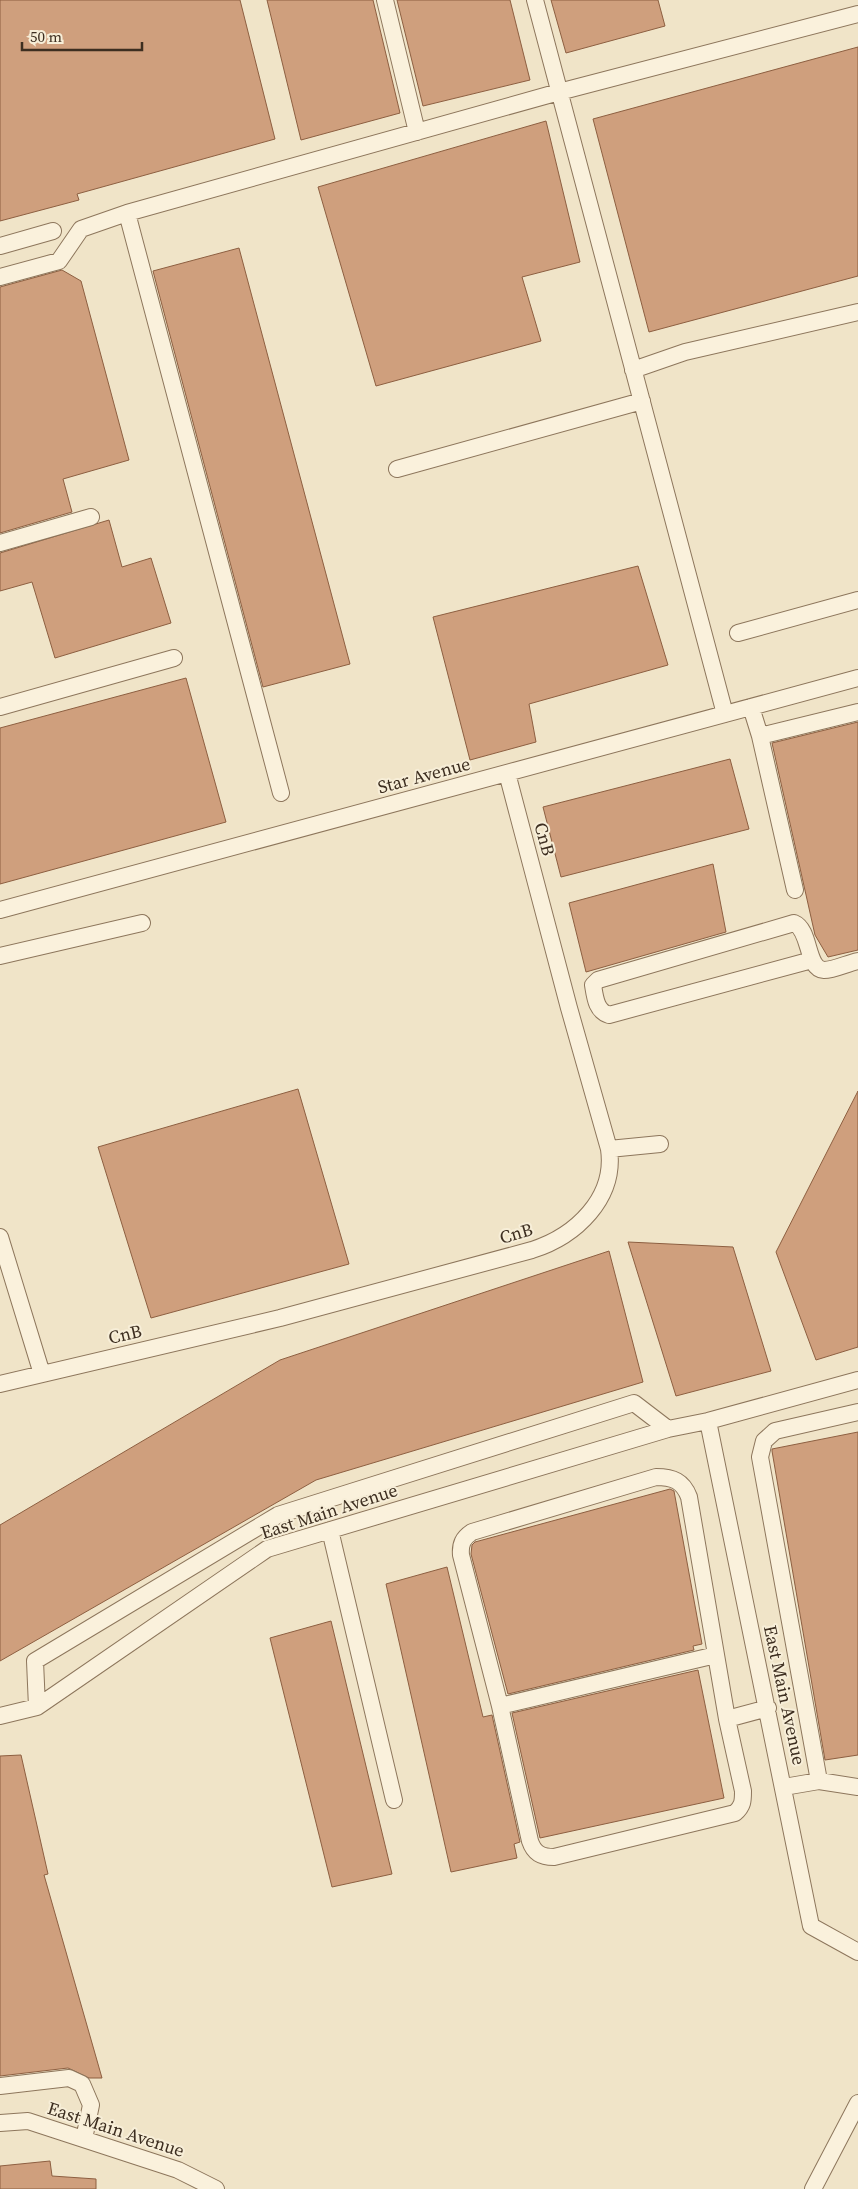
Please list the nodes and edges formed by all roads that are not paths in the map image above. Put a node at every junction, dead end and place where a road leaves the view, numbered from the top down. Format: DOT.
graph roads {
  1 [pos="386,0"];
  2 [pos="535,0"];
  3 [pos="858,14"];
  4 [pos="559,92"];
  5 [pos="417,132"];
  6 [pos="127,213"];
  7 [pos="53,231"];
  8 [pos="0,246"];
  9 [pos="0,277"];
  10 [pos="858,312"];
  11 [pos="633,370"];
  12 [pos="642,401"];
  13 [pos="397,469"];
  14 [pos="91,517"];
  15 [pos="0,543"];
  16 [pos="858,600"];
  17 [pos="738,633"];
  18 [pos="174,658"];
  19 [pos="858,678"];
  20 [pos="0,707"];
  21 [pos="751,707"];
  22 [pos="858,712"];
  23 [pos="725,714"];
  24 [pos="760,736"];
  25 [pos="507,773"];
  26 [pos="281,792"];
  27 [pos="796,890"];
  28 [pos="0,910"];
  29 [pos="142,923"];
  30 [pos="0,956"];
  31 [pos="812,960"];
  32 [pos="858,960"];
  33 [pos="596,1003"];
  34 [pos="568,1008"];
  35 [pos="660,1144"];
  36 [pos="608,1149"];
  37 [pos="0,1237"];
  38 [pos="42,1374"];
  39 [pos="0,1384"];
  40 [pos="857,1384"];
  41 [pos="858,1412"];
  42 [pos="708,1421"];
  43 [pos="668,1429"];
  44 [pos="330,1530"];
  45 [pos="716,1655"];
  46 [pos="500,1706"];
  47 [pos="37,1707"];
  48 [pos="768,1708"];
  49 [pos="0,1716"];
  50 [pos="727,1719"];
  51 [pos="819,1781"];
  52 [pos="784,1787"];
  53 [pos="858,1787"];
  54 [pos="394,1800"];
  55 [pos="858,1952"];
  56 [pos="0,2086"];
  57 [pos="858,2103"];
  58 [pos="0,2123"];
  59 [pos="84,2139"];
  60 [pos="216,2189"];
  61 [pos="812,2189"];
  1 -- 5 [label="street"];
  2 -- 4 [label="street"];
  3 -- 4 [label="street"];
  4 -- 5 [label="street"];
  4 -- 11 [label="street"];
  5 -- 6 [label="street"];
  6 -- 9 [label="street"];
  6 -- 26 [label="street"];
  7 -- 8 [label="street"];
  10 -- 11 [label="street"];
  11 -- 12 [label="street"];
  12 -- 13 [label="street"];
  12 -- 23 [label="street"];
  14 -- 15 [label="street"];
  16 -- 17 [label="street"];
  18 -- 20 [label="street"];
  19 -- 21 [label="street, Star Avenue"];
  21 -- 23 [label="street, Star Avenue"];
  21 -- 24 [label="street"];
  22 -- 24 [label="street"];
  23 -- 25 [label="street, Star Avenue"];
  24 -- 27 [label="street"];
  25 -- 28 [label="street, Star Avenue"];
  25 -- 34 [label="street, CnB"];
  29 -- 30 [label="street"];
  31 -- 32 [label="street"];
  31 -- 33 [label="street"];
  31 -- 33 [label="street"];
  33 -- 34 [label="street"];
  34 -- 36 [label="street, CnB"];
  35 -- 36 [label="street"];
  36 -- 38 [label="street, CnB"];
  37 -- 38 [label="street"];
  38 -- 39 [label="street, CnB"];
  40 -- 42 [label="street, East Main Avenue"];
  41 -- 51 [label="street"];
  42 -- 43 [label="street, East Main Avenue"];
  42 -- 48 [label="street, East Main Avenue"];
  43 -- 44 [label="street, East Main Avenue"];
  43 -- 47 [label="street"];
  44 -- 47 [label="street, East Main Avenue"];
  44 -- 54 [label="street"];
  45 -- 46 [label="street"];
  45 -- 46 [label="street"];
  45 -- 50 [label="street"];
  46 -- 50 [label="street"];
  47 -- 49 [label="street, East Main Avenue"];
  48 -- 50 [label="street"];
  48 -- 52 [label="street, East Main Avenue"];
  51 -- 52 [label="street"];
  51 -- 53 [label="street"];
  52 -- 55 [label="street, East Main Avenue"];
  56 -- 59 [label="street"];
  57 -- 61 [label="street"];
  58 -- 59 [label="street, East Main Avenue"];
  59 -- 60 [label="street, East Main Avenue"];
}
